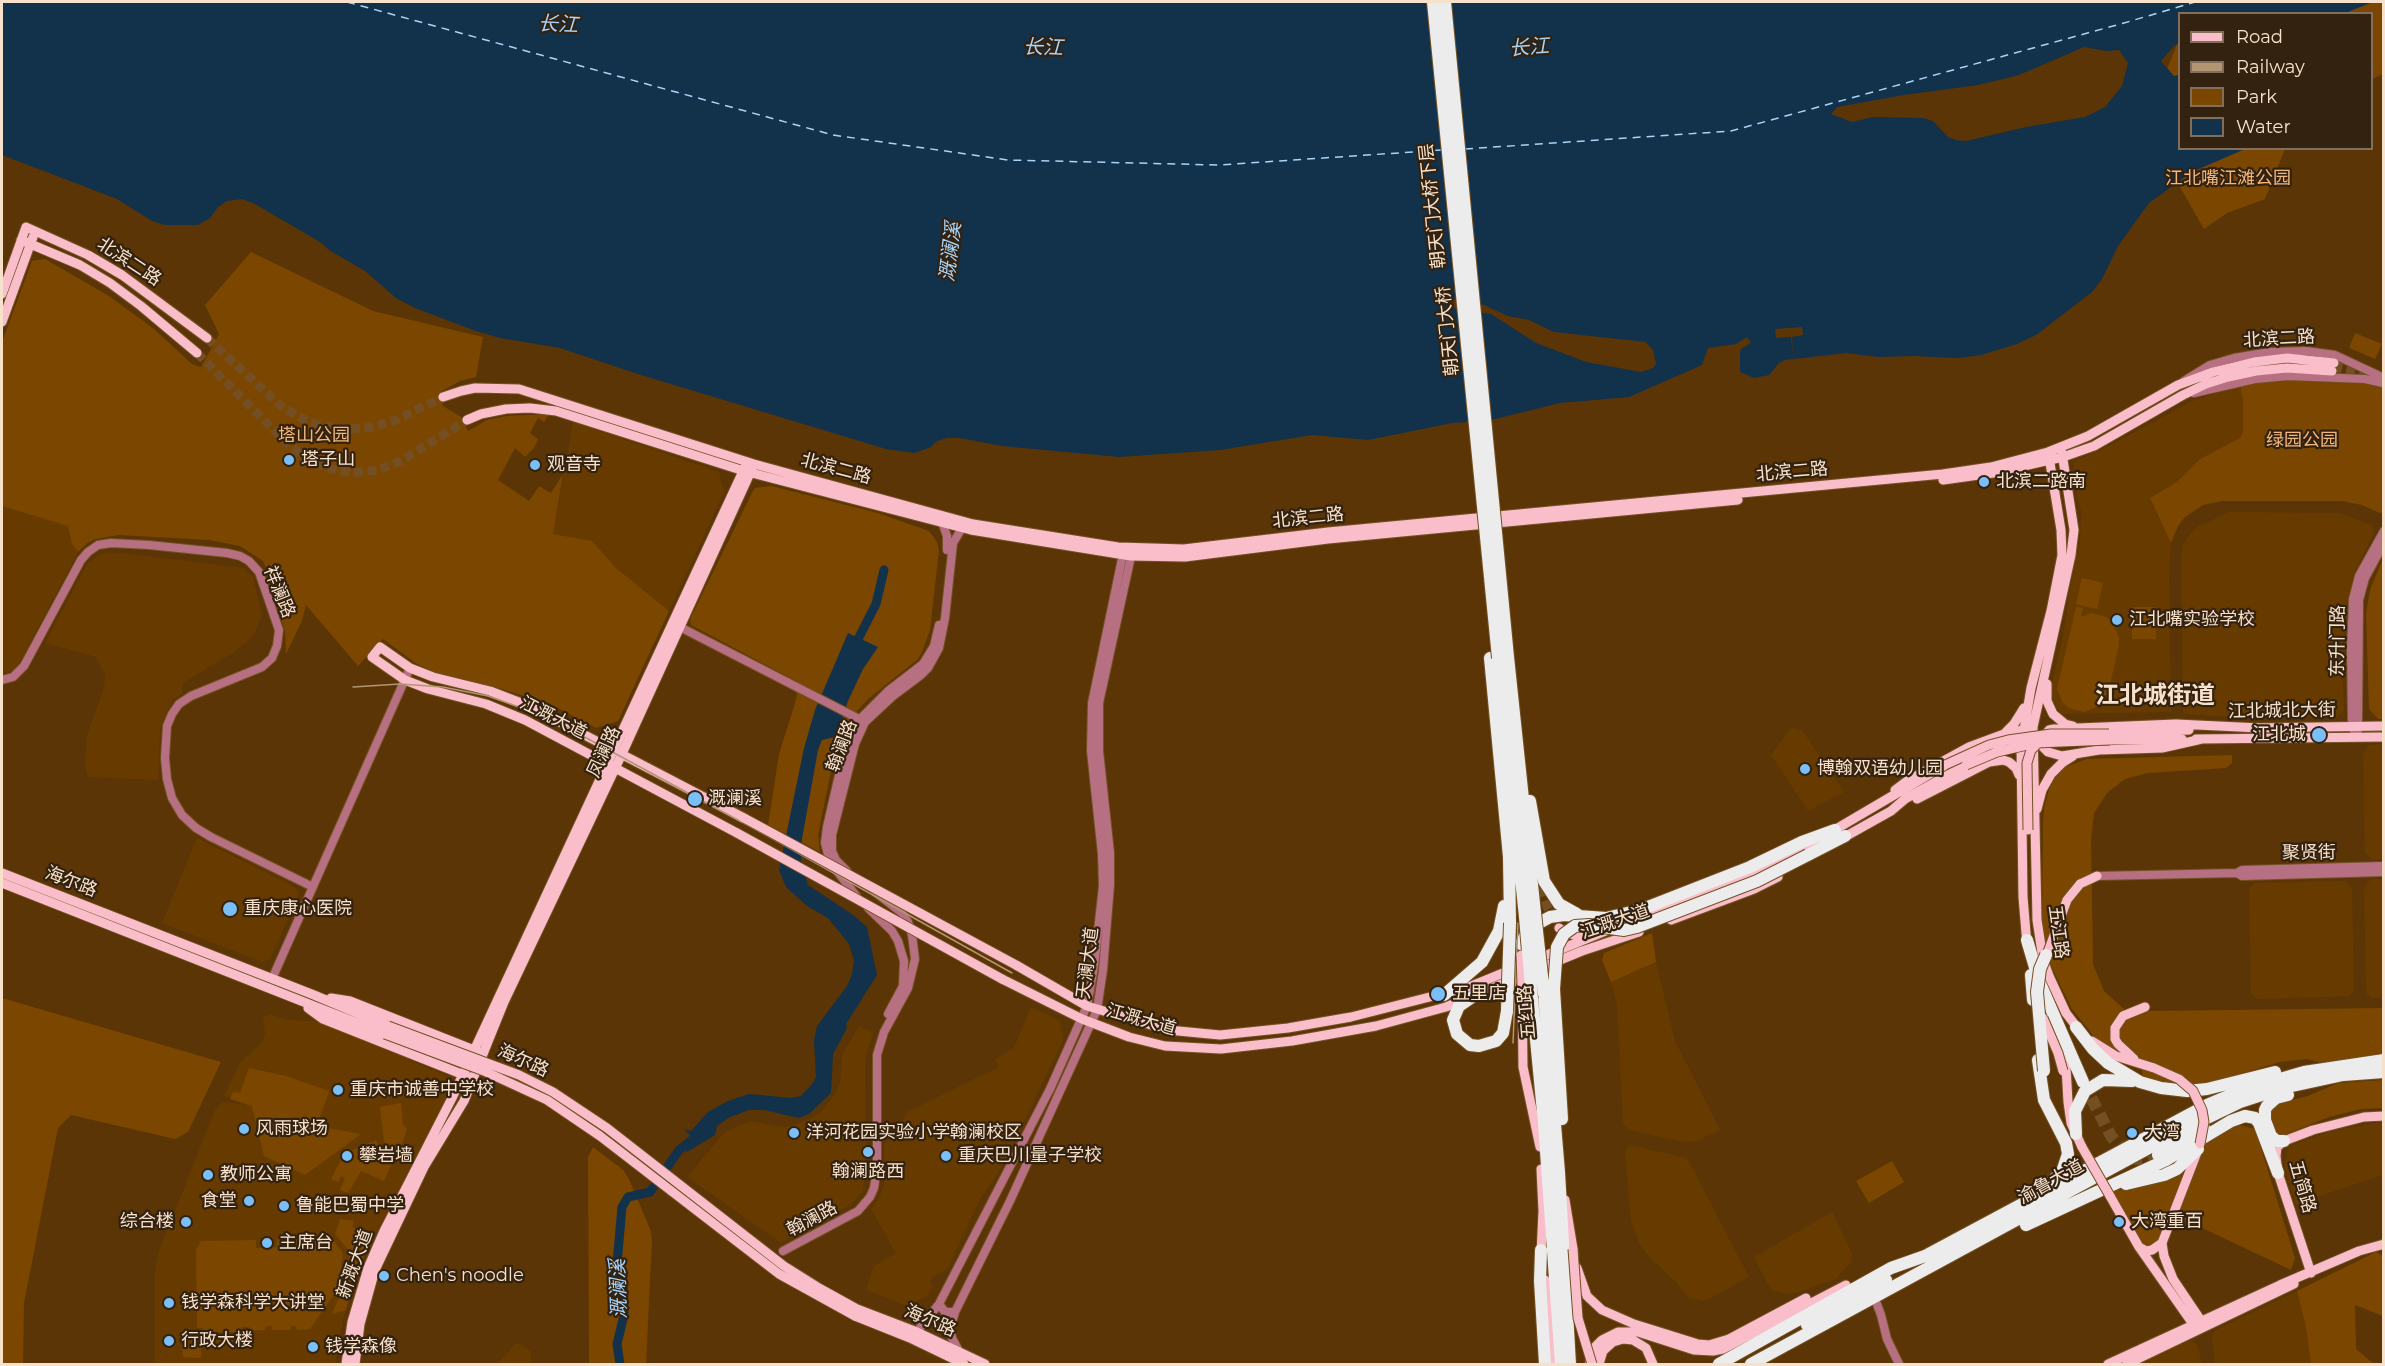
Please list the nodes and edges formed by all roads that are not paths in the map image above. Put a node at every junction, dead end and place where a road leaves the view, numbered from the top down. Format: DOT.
graph roads {
  1 [pos="1431,2"];
  2 [pos="1446,2"];
  3 [pos="26,241"];
  4 [pos="20,257"];
  5 [pos="2,294"];
  6 [pos="2,322"];
  7 [pos="207,338"];
  8 [pos="196,352"];
  9 [pos="2346,359"];
  10 [pos="2384,378"];
  11 [pos="2343,379"];
  12 [pos="2384,383"];
  13 [pos="2178,385"];
  14 [pos="2183,395"];
  15 [pos="443,397"];
  16 [pos="467,420"];
  17 [pos="2062,452"];
  18 [pos="2049,456"];
  19 [pos="749,467"];
  20 [pos="2067,483"];
  21 [pos="2054,484"];
  22 [pos="942,522"];
  23 [pos="962,528"];
  24 [pos="2384,531"];
  25 [pos="2384,543"];
  26 [pos="1128,551"];
  27 [pos="2058,613"];
  28 [pos="676,625"];
  29 [pos="1501,657"];
  30 [pos="410,668"];
  31 [pos="2,680"];
  32 [pos="405,680"];
  33 [pos="2031,688"];
  34 [pos="862,721"];
  35 [pos="2355,726"];
  36 [pos="2384,726"];
  37 [pos="2081,727"];
  38 [pos="2028,728"];
  39 [pos="2260,728"];
  40 [pos="2004,734"];
  41 [pos="2051,734"];
  42 [pos="2110,737"];
  43 [pos="2355,737"];
  44 [pos="2384,737"];
  45 [pos="2202,739"];
  46 [pos="2033,741"];
  47 [pos="2021,747"];
  48 [pos="2080,753"];
  49 [pos="617,754"];
  50 [pos="1519,760"];
  51 [pos="1989,762"];
  52 [pos="611,767"];
  53 [pos="2020,781"];
  54 [pos="1879,803"];
  55 [pos="1891,811"];
  56 [pos="2031,830"];
  57 [pos="1840,833"];
  58 [pos="1509,857"];
  59 [pos="2384,866"];
  60 [pos="2,873"];
  61 [pos="2237,873"];
  62 [pos="2384,873"];
  63 [pos="2097,876"];
  64 [pos="2,884"];
  65 [pos="313,887"];
  66 [pos="1589,917"];
  67 [pos="1522,918"];
  68 [pos="1559,928"];
  69 [pos="1600,933"];
  70 [pos="2027,936"];
  71 [pos="1521,950"];
  72 [pos="2046,955"];
  73 [pos="2031,975"];
  74 [pos="272,979"];
  75 [pos="1543,994"];
  76 [pos="314,995"];
  77 [pos="1444,995"];
  78 [pos="1472,997"];
  79 [pos="296,999"];
  80 [pos="1087,1006"];
  81 [pos="2145,1007"];
  82 [pos="1097,1010"];
  83 [pos="1082,1019"];
  84 [pos="1092,1023"];
  85 [pos="2076,1027"];
  86 [pos="387,1030"];
  87 [pos="474,1050"];
  88 [pos="484,1054"];
  89 [pos="2384,1060"];
  90 [pos="2138,1062"];
  91 [pos="2324,1068"];
  92 [pos="2384,1072"];
  93 [pos="463,1074"];
  94 [pos="2343,1076"];
  95 [pos="473,1078"];
  96 [pos="2140,1082"];
  97 [pos="2083,1083"];
  98 [pos="2276,1098"];
  99 [pos="2068,1102"];
  100 [pos="2047,1106"];
  101 [pos="2384,1116"];
  102 [pos="1563,1129"];
  103 [pos="2076,1134"];
  104 [pos="1539,1137"];
  105 [pos="2284,1141"];
  106 [pos="2199,1147"];
  107 [pos="2158,1155"];
  108 [pos="2278,1173"];
  109 [pos="1553,1175"];
  110 [pos="2096,1192"];
  111 [pos="2036,1195"];
  112 [pos="1544,1211"];
  113 [pos="1569,1218"];
  114 [pos="1982,1240"];
  115 [pos="2162,1243"];
  116 [pos="2384,1244"];
  117 [pos="2139,1247"];
  118 [pos="1558,1249"];
  119 [pos="1925,1256"];
  120 [pos="2311,1273"];
  121 [pos="1846,1285"];
  122 [pos="1806,1298"];
  123 [pos="1875,1299"];
  124 [pos="939,1304"];
  125 [pos="955,1312"];
  126 [pos="1788,1316"];
  127 [pos="2199,1325"];
  128 [pos="1821,1326"];
  129 [pos="914,1335"];
  130 [pos="959,1352"];
  131 [pos="1595,1363"];
  132 [pos="346,1365"];
  133 [pos="355,1365"];
  134 [pos="964,1365"];
  135 [pos="985,1365"];
  136 [pos="1545,1365"];
  137 [pos="1552,1365"];
  138 [pos="1561,1365"];
  139 [pos="1570,1365"];
  140 [pos="1653,1365"];
  141 [pos="1719,1365"];
  142 [pos="1734,1365"];
  143 [pos="1751,1365"];
  144 [pos="1768,1365"];
  145 [pos="1899,1365"];
  146 [pos="2108,1365"];
  147 [pos="2127,1365"];
  1 -- 29 [label="main road, 朝天门大桥下层, bridge"];
  1 -- 29 [label="highway, 朝天门大桥, bridge"];
  2 -- 29 [label="highway, 朝天门大桥, bridge"];
  3 -- 4 [label="main road"];
  3 -- 7 [label="main road, 北滨二路"];
  3 -- 8 [label="main road, 北滨二路"];
  4 -- 5 [label="main road"];
  4 -- 6 [label="main road"];
  9 -- 10 [label="street, 北滨二路"];
  9 -- 11 [label="street"];
  9 -- 13 [label="street, 北滨二路"];
  11 -- 12 [label="street, 北滨二路"];
  11 -- 14 [label="street, 北滨二路"];
  13 -- 14 [label="main road, 北滨二路"];
  13 -- 17 [label="main road, 北滨二路"];
  14 -- 17 [label="main road, 北滨二路"];
  15 -- 19 [label="main road, 北滨二路"];
  16 -- 19 [label="main road, 北滨二路"];
  17 -- 18 [label="main road, 北滨二路"];
  17 -- 20 [label="main road, 五江路"];
  18 -- 21 [label="main road, 五江路"];
  18 -- 26 [label="main road, 北滨二路"];
  19 -- 22 [label="main road, 北滨二路"];
  19 -- 26 [label="main road, 北滨二路"];
  19 -- 28 [label="main road, 凤澜路"];
  20 -- 21 [label="main road"];
  20 -- 27 [label="main road, 五江路"];
  21 -- 33 [label="main road, 五江路"];
  22 -- 23 [label="main road, 北滨二路"];
  22 -- 34 [label="street, 翰澜路"];
  23 -- 26 [label="main road, 北滨二路"];
  23 -- 34 [label="street, 翰澜路"];
  24 -- 35 [label="street, 东升门路"];
  25 -- 35 [label="street, 东升门路"];
  26 -- 80 [label="street, 天澜大道"];
  26 -- 82 [label="street, 天澜大道"];
  27 -- 37 [label="main road"];
  27 -- 38 [label="main road, 五江路"];
  28 -- 34 [label="street"];
  28 -- 49 [label="main road, 凤澜路"];
  29 -- 50 [label="highway, 五红路"];
  29 -- 58 [label="highway"];
  29 -- 67 [label="highway, 五红路"];
  30 -- 32 [label="street"];
  30 -- 32 [label="main road, 江溉大道"];
  30 -- 49 [label="main road, 江溉大道"];
  31 -- 65 [label="street, 祥澜路"];
  32 -- 52 [label="main road, 江溉大道"];
  32 -- 65 [label="street"];
  33 -- 38 [label="main road, 五江路"];
  33 -- 40 [label="main road"];
  34 -- 34 [label="street, 翰澜路"];
  35 -- 36 [label="main road, 江北城北大街"];
  35 -- 39 [label="main road, 江北城北大街"];
  35 -- 43 [label="street, 东升门路"];
  37 -- 39 [label="main road"];
  37 -- 48 [label="main road"];
  38 -- 40 [label="main road"];
  38 -- 46 [label="main road, 五江路"];
  38 -- 47 [label="main road, 五江路"];
  39 -- 42 [label="main road, 江北城北大街"];
  40 -- 54 [label="main road"];
  41 -- 42 [label="main road, 江溉大道, bridge"];
  41 -- 54 [label="main road, 江溉大道, bridge"];
  41 -- 56 [label="main road, bridge"];
  42 -- 45 [label="main road, 江北城北大街"];
  42 -- 55 [label="main road, 江溉大道, bridge"];
  43 -- 44 [label="main road, 江北城北大街"];
  43 -- 45 [label="main road, 江北城北大街"];
  45 -- 48 [label="main road"];
  46 -- 47 [label="main road"];
  46 -- 56 [label="main road, 五江路"];
  47 -- 51 [label="main road"];
  47 -- 53 [label="main road, 五江路"];
  48 -- 56 [label="main road"];
  49 -- 52 [label="main road, 凤澜路"];
  49 -- 80 [label="main road, 江溉大道, bridge"];
  50 -- 66 [label="highway"];
  50 -- 67 [label="highway, 五红路"];
  51 -- 53 [label="main road"];
  51 -- 55 [label="main road"];
  52 -- 83 [label="main road, 江溉大道, bridge"];
  52 -- 87 [label="main road, 凤澜路"];
  52 -- 88 [label="main road, 凤澜路"];
  53 -- 70 [label="main road, 五江路"];
  54 -- 57 [label="main road, 江溉大道"];
  55 -- 57 [label="main road, 江溉大道"];
  56 -- 70 [label="main road"];
  56 -- 85 [label="main road, 五江路"];
  57 -- 66 [label="highway"];
  57 -- 69 [label="main road, 江溉大道"];
  57 -- 75 [label="highway, bridge"];
  57 -- 78 [label="main road, 江溉大道"];
  58 -- 67 [label="highway"];
  58 -- 77 [label="highway"];
  59 -- 61 [label="street, 聚贤街"];
  60 -- 74 [label="main road, 海尔路"];
  61 -- 62 [label="street, 聚贤街"];
  61 -- 63 [label="street, 聚贤街"];
  63 -- 72 [label="main road, bridge"];
  64 -- 79 [label="main road, 海尔路"];
  65 -- 74 [label="street"];
  66 -- 71 [label="highway"];
  67 -- 71 [label="main road"];
  67 -- 75 [label="highway, 五红路, bridge"];
  67 -- 78 [label="highway, bridge"];
  68 -- 69 [label="main road"];
  69 -- 77 [label="main road, 江溉大道"];
  70 -- 73 [label="main road, 五江路"];
  70 -- 97 [label="highway"];
  71 -- 104 [label="main road, bridge"];
  72 -- 99 [label="main road, bridge"];
  72 -- 100 [label="highway, bridge"];
  73 -- 99 [label="main road, 五江路"];
  73 -- 100 [label="highway"];
  74 -- 76 [label="main road, 海尔路"];
  75 -- 102 [label="highway"];
  75 -- 109 [label="highway, 五红路"];
  76 -- 86 [label="main road, 海尔路"];
  76 -- 87 [label="main road"];
  77 -- 82 [label="main road, 江溉大道"];
  78 -- 84 [label="main road, 江溉大道"];
  79 -- 86 [label="main road, 海尔路"];
  79 -- 93 [label="main road"];
  80 -- 82 [label="main road, 江溉大道"];
  80 -- 83 [label="street, 天澜大道"];
  81 -- 90 [label="main road"];
  82 -- 84 [label="street, 天澜大道"];
  83 -- 84 [label="main road, 江溉大道"];
  83 -- 124 [label="street, 天澜大道"];
  84 -- 125 [label="street, 天澜大道"];
  85 -- 90 [label="main road, 五江路"];
  85 -- 96 [label="highway"];
  86 -- 129 [label="main road, 海尔路, bridge"];
  87 -- 88 [label="main road"];
  87 -- 93 [label="main road, 新溉大道"];
  88 -- 95 [label="main road, 新溉大道"];
  89 -- 91 [label="highway, 渝鲁大道"];
  90 -- 106 [label="main road, 五江路, bridge"];
  91 -- 96 [label="highway"];
  91 -- 111 [label="highway, 渝鲁大道"];
  92 -- 94 [label="highway, 渝鲁大道"];
  93 -- 95 [label="main road"];
  93 -- 132 [label="main road, 新溉大道"];
  94 -- 98 [label="highway"];
  94 -- 114 [label="highway, 渝鲁大道"];
  95 -- 133 [label="main road, 新溉大道"];
  96 -- 103 [label="highway"];
  98 -- 105 [label="highway"];
  98 -- 107 [label="highway"];
  99 -- 103 [label="main road, 五江路"];
  100 -- 111 [label="highway"];
  101 -- 105 [label="main road, 五简路"];
  102 -- 109 [label="highway"];
  102 -- 113 [label="highway"];
  103 -- 117 [label="main road, 五江路, bridge"];
  104 -- 109 [label="highway"];
  104 -- 112 [label="main road"];
  105 -- 108 [label="main road, 五简路"];
  106 -- 110 [label="highway"];
  106 -- 115 [label="main road, 五江路"];
  108 -- 110 [label="highway"];
  108 -- 120 [label="main road, 五简路"];
  109 -- 112 [label="highway"];
  109 -- 113 [label="main road"];
  109 -- 118 [label="highway, 五红路"];
  110 -- 114 [label="highway"];
  111 -- 119 [label="highway, 渝鲁大道"];
  112 -- 118 [label="main road"];
  113 -- 118 [label="main road"];
  114 -- 123 [label="highway, 渝鲁大道"];
  115 -- 117 [label="main road"];
  115 -- 127 [label="main road"];
  116 -- 120 [label="main road"];
  117 -- 127 [label="main road, 五江路"];
  118 -- 126 [label="main road, bridge"];
  118 -- 131 [label="main road, bridge"];
  118 -- 136 [label="highway"];
  118 -- 137 [label="main road"];
  118 -- 138 [label="highway, 五红路"];
  118 -- 139 [label="highway, 五红路"];
  119 -- 126 [label="highway, 渝鲁大道"];
  119 -- 128 [label="highway"];
  120 -- 127 [label="main road"];
  121 -- 126 [label="main road"];
  122 -- 126 [label="main road"];
  123 -- 128 [label="highway, 渝鲁大道"];
  123 -- 145 [label="street"];
  124 -- 125 [label="street"];
  124 -- 129 [label="street, 天澜大道"];
  125 -- 130 [label="street, 天澜大道"];
  126 -- 131 [label="main road"];
  126 -- 141 [label="highway"];
  127 -- 146 [label="main road"];
  127 -- 147 [label="main road"];
  128 -- 142 [label="highway"];
  128 -- 143 [label="highway, 渝鲁大道"];
  128 -- 144 [label="highway"];
  129 -- 130 [label="main road, 海尔路"];
  129 -- 134 [label="main road, 海尔路"];
  130 -- 135 [label="main road, 海尔路"];
  131 -- 140 [label="main road"];
}
